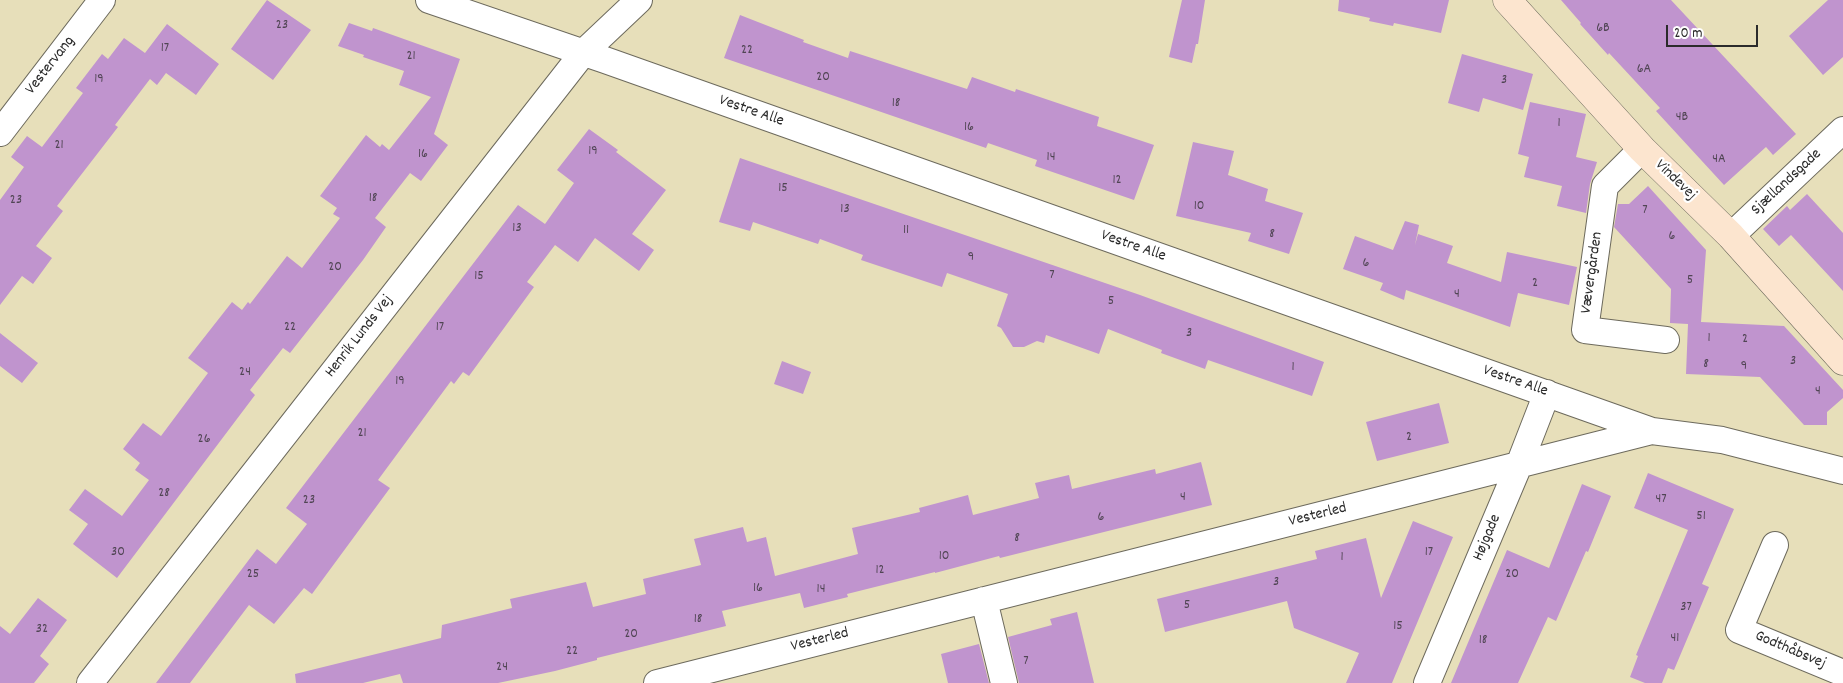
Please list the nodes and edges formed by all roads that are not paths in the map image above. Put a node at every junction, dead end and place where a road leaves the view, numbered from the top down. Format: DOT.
graph roads {
  1 [pos="102,0"];
  2 [pos="429,0"];
  3 [pos="639,0"];
  4 [pos="1508,0"];
  5 [pos="582,52"];
  6 [pos="1843,130"];
  7 [pos="0,133"];
  8 [pos="1642,149"];
  9 [pos="1731,236"];
  10 [pos="1666,340"];
  11 [pos="1843,361"];
  12 [pos="1547,393"];
  13 [pos="1652,431"];
  14 [pos="1519,465"];
  15 [pos="1843,471"];
  16 [pos="1775,545"];
  17 [pos="984,600"];
  18 [pos="1843,673"];
  19 [pos="90,683"];
  20 [pos="656,683"];
  21 [pos="1004,683"];
  22 [pos="1428,683"];
  1 -- 7 [label="street, Vestervang"];
  2 -- 5 [label="street, Vestre Alle"];
  3 -- 5 [label="street, Henrik Lunds Vej"];
  4 -- 8 [label="street, Vindevej"];
  5 -- 12 [label="street, Vestre Alle"];
  5 -- 19 [label="street, Henrik Lunds Vej"];
  6 -- 9 [label="street, Sjællandsgade"];
  8 -- 9 [label="street, Vindevej"];
  8 -- 10 [label="street, Vævergården"];
  9 -- 11 [label="street, Vindevej"];
  12 -- 13 [label="street, Vestre Alle"];
  12 -- 14 [label="street, Højgade"];
  13 -- 14 [label="street, Vesterled"];
  13 -- 15 [label="street, Vestre Alle"];
  14 -- 17 [label="street, Vesterled"];
  14 -- 22 [label="street, Højgade"];
  16 -- 18 [label="street, Godthåbsvej"];
  17 -- 20 [label="street, Vesterled"];
  17 -- 21 [label="street"];
}
